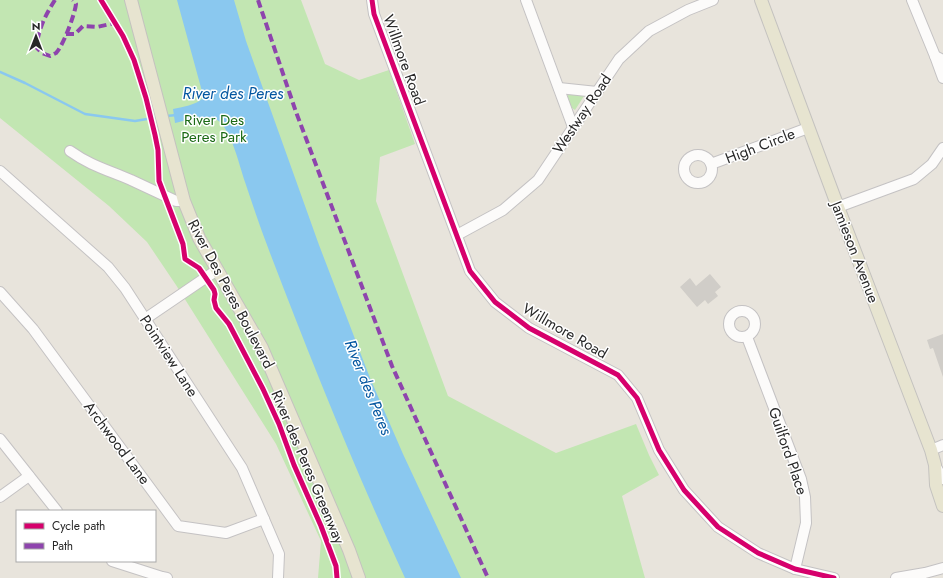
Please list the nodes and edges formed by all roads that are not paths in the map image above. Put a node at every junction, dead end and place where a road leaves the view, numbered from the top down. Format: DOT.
graph roads {
  1 [pos="131,0"];
  2 [pos="372,0"];
  3 [pos="526,0"];
  4 [pos="713,0"];
  5 [pos="761,0"];
  6 [pos="912,0"];
  7 [pos="939,58"];
  8 [pos="943,78"];
  9 [pos="559,88"];
  10 [pos="597,92"];
  11 [pos="573,127"];
  12 [pos="808,128"];
  13 [pos="943,148"];
  14 [pos="70,150"];
  15 [pos="711,164"];
  16 [pos="0,171"];
  17 [pos="184,201"];
  18 [pos="838,207"];
  19 [pos="457,235"];
  20 [pos="217,270"];
  21 [pos="0,292"];
  22 [pos="145,319"];
  23 [pos="747,337"];
  24 [pos="0,439"];
  25 [pos="943,445"];
  26 [pos="931,450"];
  27 [pos="934,465"];
  28 [pos="29,476"];
  29 [pos="943,479"];
  30 [pos="0,497"];
  31 [pos="943,506"];
  32 [pos="56,510"];
  33 [pos="264,518"];
  34 [pos="115,562"];
  35 [pos="943,568"];
  36 [pos="795,569"];
  37 [pos="163,578"];
  38 [pos="278,578"];
  39 [pos="359,578"];
  40 [pos="834,578"];
  41 [pos="896,578"];
  1 -- 17 [label="main road, River Des Peres Boulevard"];
  2 -- 19 [label="street, Willmore Road"];
  3 -- 9 [label="street"];
  4 -- 10 [label="street, Westway Road"];
  5 -- 12 [label="main road, Jamieson Avenue"];
  6 -- 7 [label="street"];
  7 -- 8 [label="street"];
  9 -- 10 [label="street"];
  9 -- 11 [label="street"];
  10 -- 11 [label="street, Westway Road"];
  11 -- 19 [label="street, Westway Road"];
  12 -- 15 [label="street, High Circle"];
  12 -- 18 [label="main road, Jamieson Avenue"];
  13 -- 18 [label="street"];
  14 -- 17 [label="street"];
  16 -- 22 [label="street, Pointview Lane"];
  17 -- 20 [label="main road, River Des Peres Boulevard"];
  18 -- 26 [label="main road, Jamieson Avenue"];
  19 -- 36 [label="street, Willmore Road"];
  20 -- 22 [label="street"];
  20 -- 39 [label="main road, River Des Peres Boulevard"];
  21 -- 33 [label="street, Archwood Lane"];
  22 -- 33 [label="street, Pointview Lane"];
  23 -- 36 [label="street, Guilford Place"];
  24 -- 28 [label="street"];
  25 -- 26 [label="street"];
  26 -- 27 [label="main road, Jamieson Avenue"];
  27 -- 29 [label="street"];
  27 -- 31 [label="main road, Jamieson Avenue"];
  28 -- 30 [label="street"];
  28 -- 32 [label="street"];
  33 -- 38 [label="street, Pointview Lane"];
  34 -- 37 [label="street"];
  35 -- 41 [label="street"];
  36 -- 40 [label="street, Willmore Road"];
}
